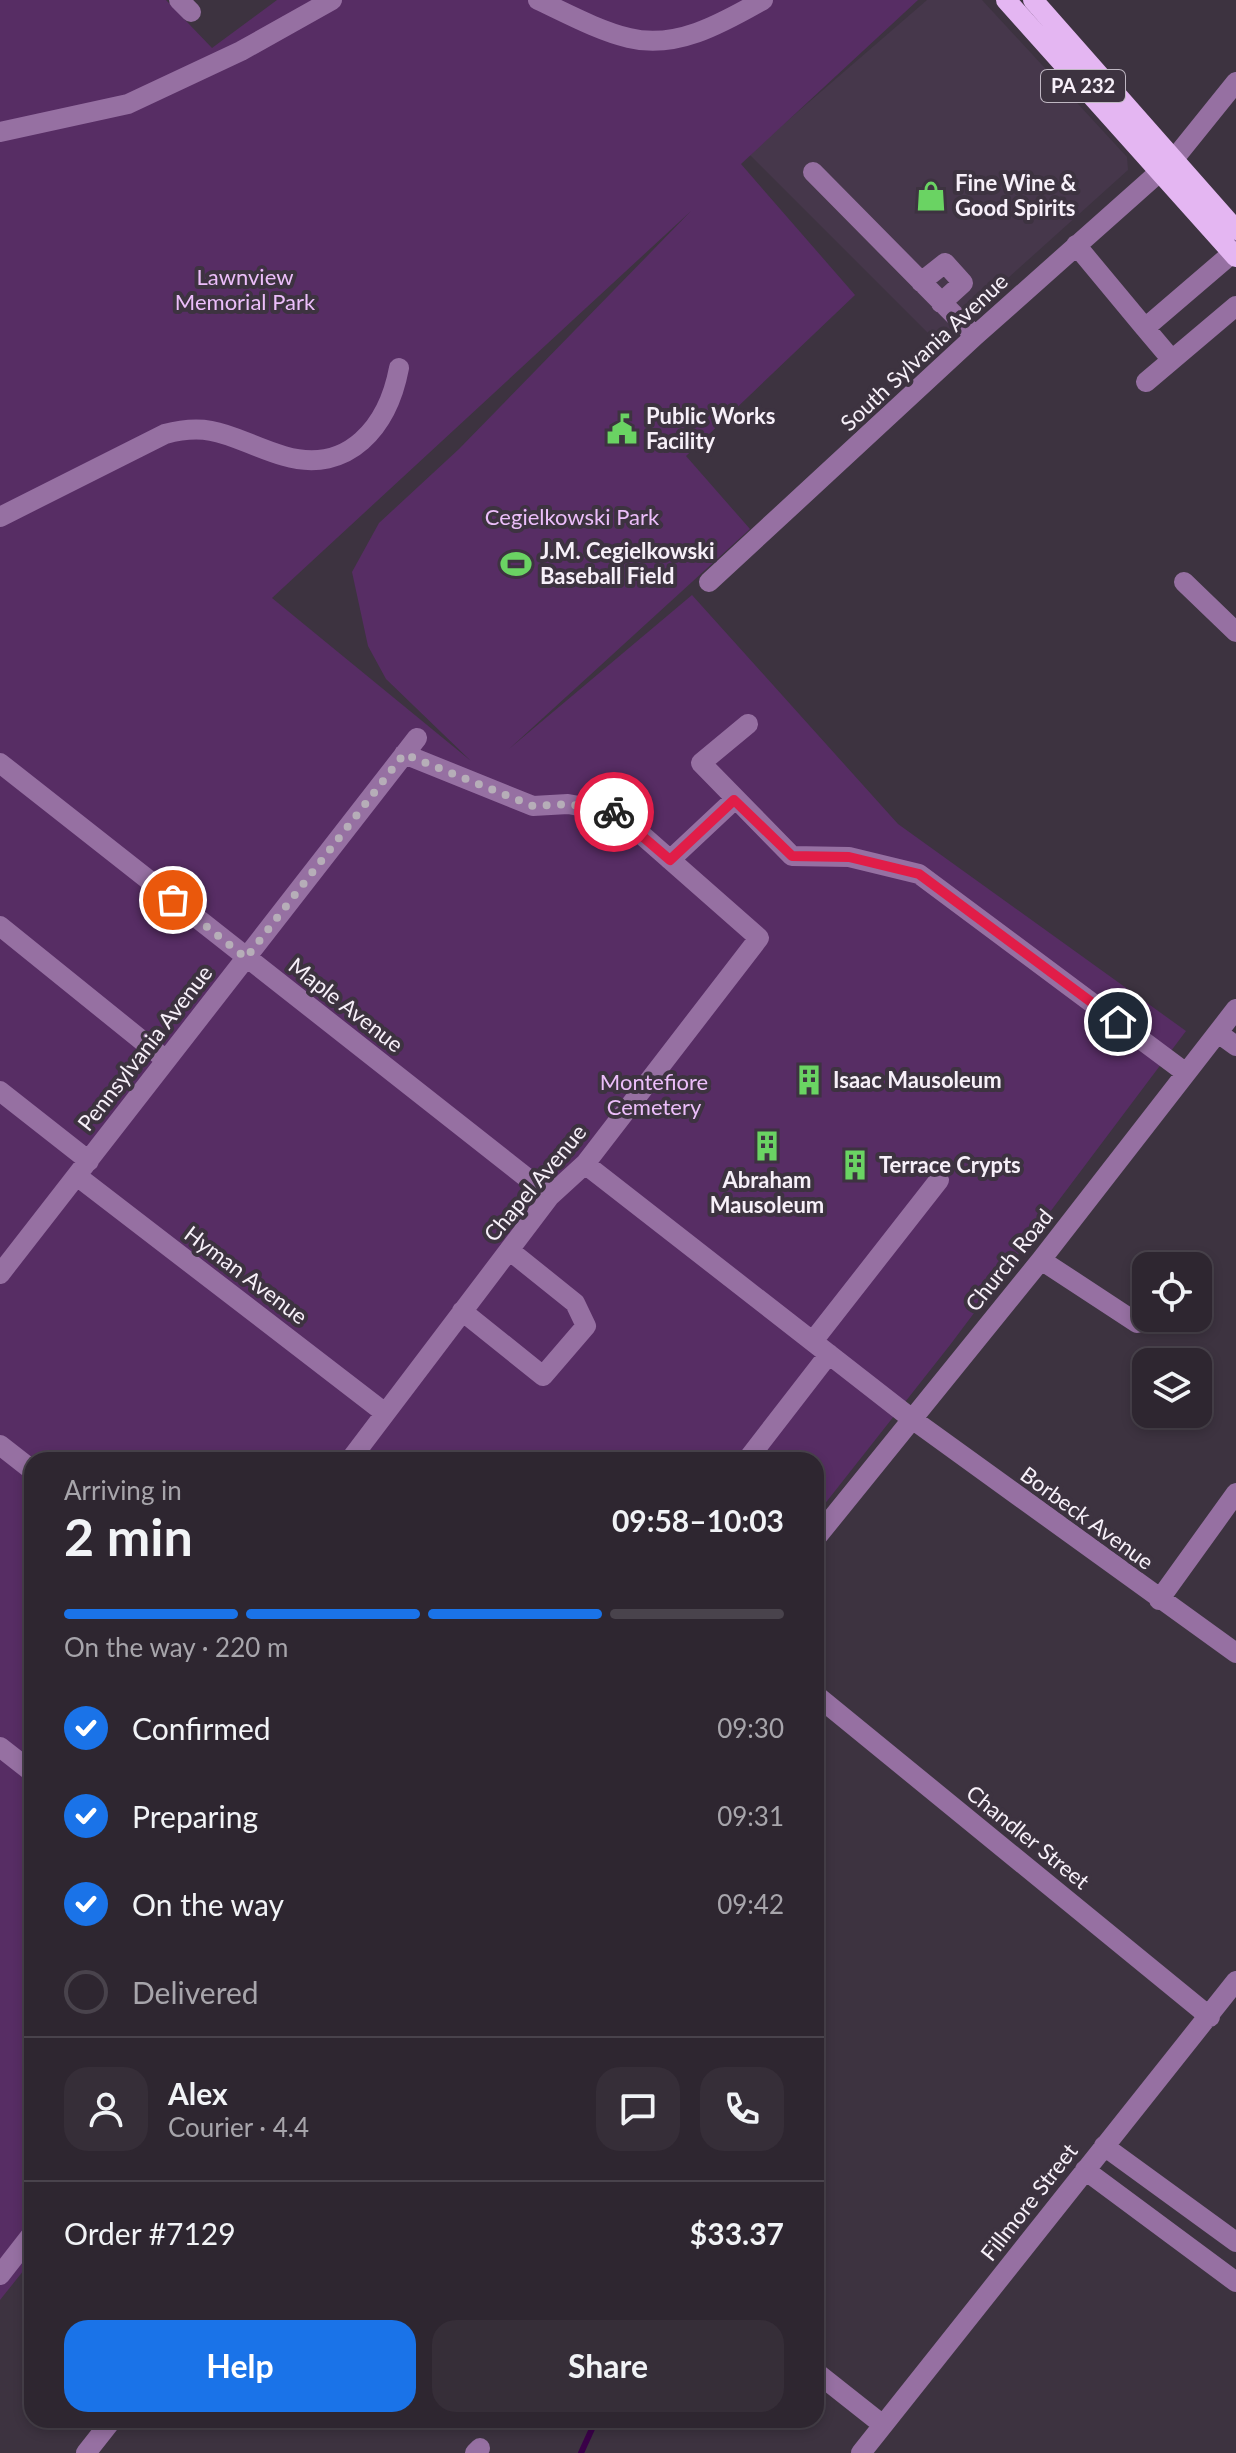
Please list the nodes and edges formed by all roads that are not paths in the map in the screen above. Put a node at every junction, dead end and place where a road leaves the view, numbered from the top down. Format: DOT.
graph roads {
  1 [pos="332,0"];
  2 [pos="538,0"];
  3 [pos="763,0"];
  4 [pos="1006,0"];
  5 [pos="1033,0"];
  6 [pos="1236,82"];
  7 [pos="0,132"];
  8 [pos="1167,165"];
  9 [pos="813,172"];
  10 [pos="1236,230"];
  11 [pos="1076,245"];
  12 [pos="1235,253"];
  13 [pos="921,282"];
  14 [pos="941,303"];
  15 [pos="1236,306"];
  16 [pos="1145,328"];
  17 [pos="975,336"];
  18 [pos="1172,360"];
  19 [pos="399,368"];
  20 [pos="1146,382"];
  21 [pos="0,517"];
  22 [pos="709,582"];
  23 [pos="1184,582"];
  24 [pos="1235,628"];
  25 [pos="748,724"];
  26 [pos="0,763"];
  27 [pos="734,800"];
  28 [pos="670,860"];
  29 [pos="0,926"];
  30 [pos="246,958"];
  31 [pos="1236,1009"];
  32 [pos="1218,1033"];
  33 [pos="1236,1046"];
  34 [pos="166,1060"];
  35 [pos="1186,1073"];
  36 [pos="0,1091"];
  37 [pos="585,1164"];
  38 [pos="83,1169"];
  39 [pos="939,1180"];
  40 [pos="550,1196"];
  41 [pos="509,1250"];
  42 [pos="1041,1260"];
  43 [pos="0,1274"];
  44 [pos="462,1311"];
  45 [pos="1132,1320"];
  46 [pos="821,1348"];
  47 [pos="385,1413"];
  48 [pos="912,1419"];
  49 [pos="0,1445"];
  50 [pos="356,1452"];
  51 [pos="752,1452"];
  52 [pos="24,1464"];
  53 [pos="1236,1493"];
  54 [pos="824,1528"];
  55 [pos="1159,1600"];
  56 [pos="1236,1653"];
  57 [pos="824,1702"];
  58 [pos="0,1747"];
  59 [pos="24,1762"];
  60 [pos="1236,1981"];
  61 [pos="1210,2017"];
  62 [pos="1104,2146"];
  63 [pos="1085,2170"];
  64 [pos="1236,2242"];
  65 [pos="17,2246"];
  66 [pos="0,2275"];
  67 [pos="1236,2282"];
  68 [pos="824,2378"];
  69 [pos="883,2425"];
  70 [pos="106,2428"];
  71 [pos="86,2453"];
  72 [pos="861,2453"];
  1 -- 7 [label="street"];
  2 -- 3 [label="street"];
  4 -- 8 [label="main road, PA 232"];
  5 -- 8 [label="main road, PA 232"];
  6 -- 8 [label="street, South Sylvania Avenue"];
  8 -- 10 [label="main road, PA 232"];
  8 -- 11 [label="street, South Sylvania Avenue"];
  8 -- 12 [label="main road, PA 232"];
  9 -- 13 [label="street"];
  11 -- 16 [label="street"];
  11 -- 17 [label="street, South Sylvania Avenue"];
  12 -- 16 [label="street"];
  13 -- 14 [label="street"];
  13 -- 14 [label="street"];
  14 -- 17 [label="street"];
  15 -- 18 [label="street"];
  16 -- 18 [label="street"];
  17 -- 22 [label="street, South Sylvania Avenue"];
  18 -- 20 [label="street"];
  19 -- 21 [label="street"];
  23 -- 24 [label="street"];
  25 -- 27 [label="street"];
  26 -- 30 [label="street, Maple Avenue"];
  27 -- 28 [label="street"];
  27 -- 35 [label="street"];
  28 -- 30 [label="street, Pennsylvania Avenue"];
  28 -- 37 [label="street, Chapel Avenue"];
  29 -- 34 [label="street"];
  30 -- 34 [label="street, Pennsylvania Avenue"];
  30 -- 40 [label="street, Maple Avenue"];
  31 -- 32 [label="street, Church Road"];
  32 -- 33 [label="street"];
  32 -- 35 [label="street, Church Road"];
  34 -- 38 [label="street, Pennsylvania Avenue"];
  35 -- 42 [label="street, Church Road"];
  36 -- 38 [label="street, Hyman Avenue"];
  37 -- 40 [label="street, Chapel Avenue"];
  37 -- 46 [label="street"];
  38 -- 43 [label="street, Pennsylvania Avenue"];
  38 -- 47 [label="street, Hyman Avenue"];
  39 -- 46 [label="street"];
  40 -- 41 [label="street, Chapel Avenue"];
  41 -- 44 [label="street, Chapel Avenue"];
  41 -- 44 [label="street"];
  42 -- 45 [label="street"];
  42 -- 48 [label="street, Church Road"];
  44 -- 47 [label="street, Chapel Avenue"];
  46 -- 48 [label="street"];
  46 -- 51 [label="street"];
  47 -- 50 [label="street, Chapel Avenue"];
  48 -- 54 [label="street, Church Road"];
  48 -- 55 [label="street, Borbeck Avenue"];
  49 -- 52 [label="street"];
  53 -- 55 [label="street"];
  55 -- 56 [label="street, Borbeck Avenue"];
  57 -- 61 [label="street, Chandler Street"];
  58 -- 59 [label="street"];
  60 -- 61 [label="street, Fillmore Street"];
  61 -- 62 [label="street, Fillmore Street"];
  62 -- 63 [label="street, Fillmore Street"];
  62 -- 64 [label="street"];
  63 -- 67 [label="street"];
  63 -- 69 [label="street, Fillmore Street"];
  65 -- 66 [label="street"];
  68 -- 69 [label="street"];
  69 -- 72 [label="street, Fillmore Street"];
  70 -- 71 [label="street"];
}
